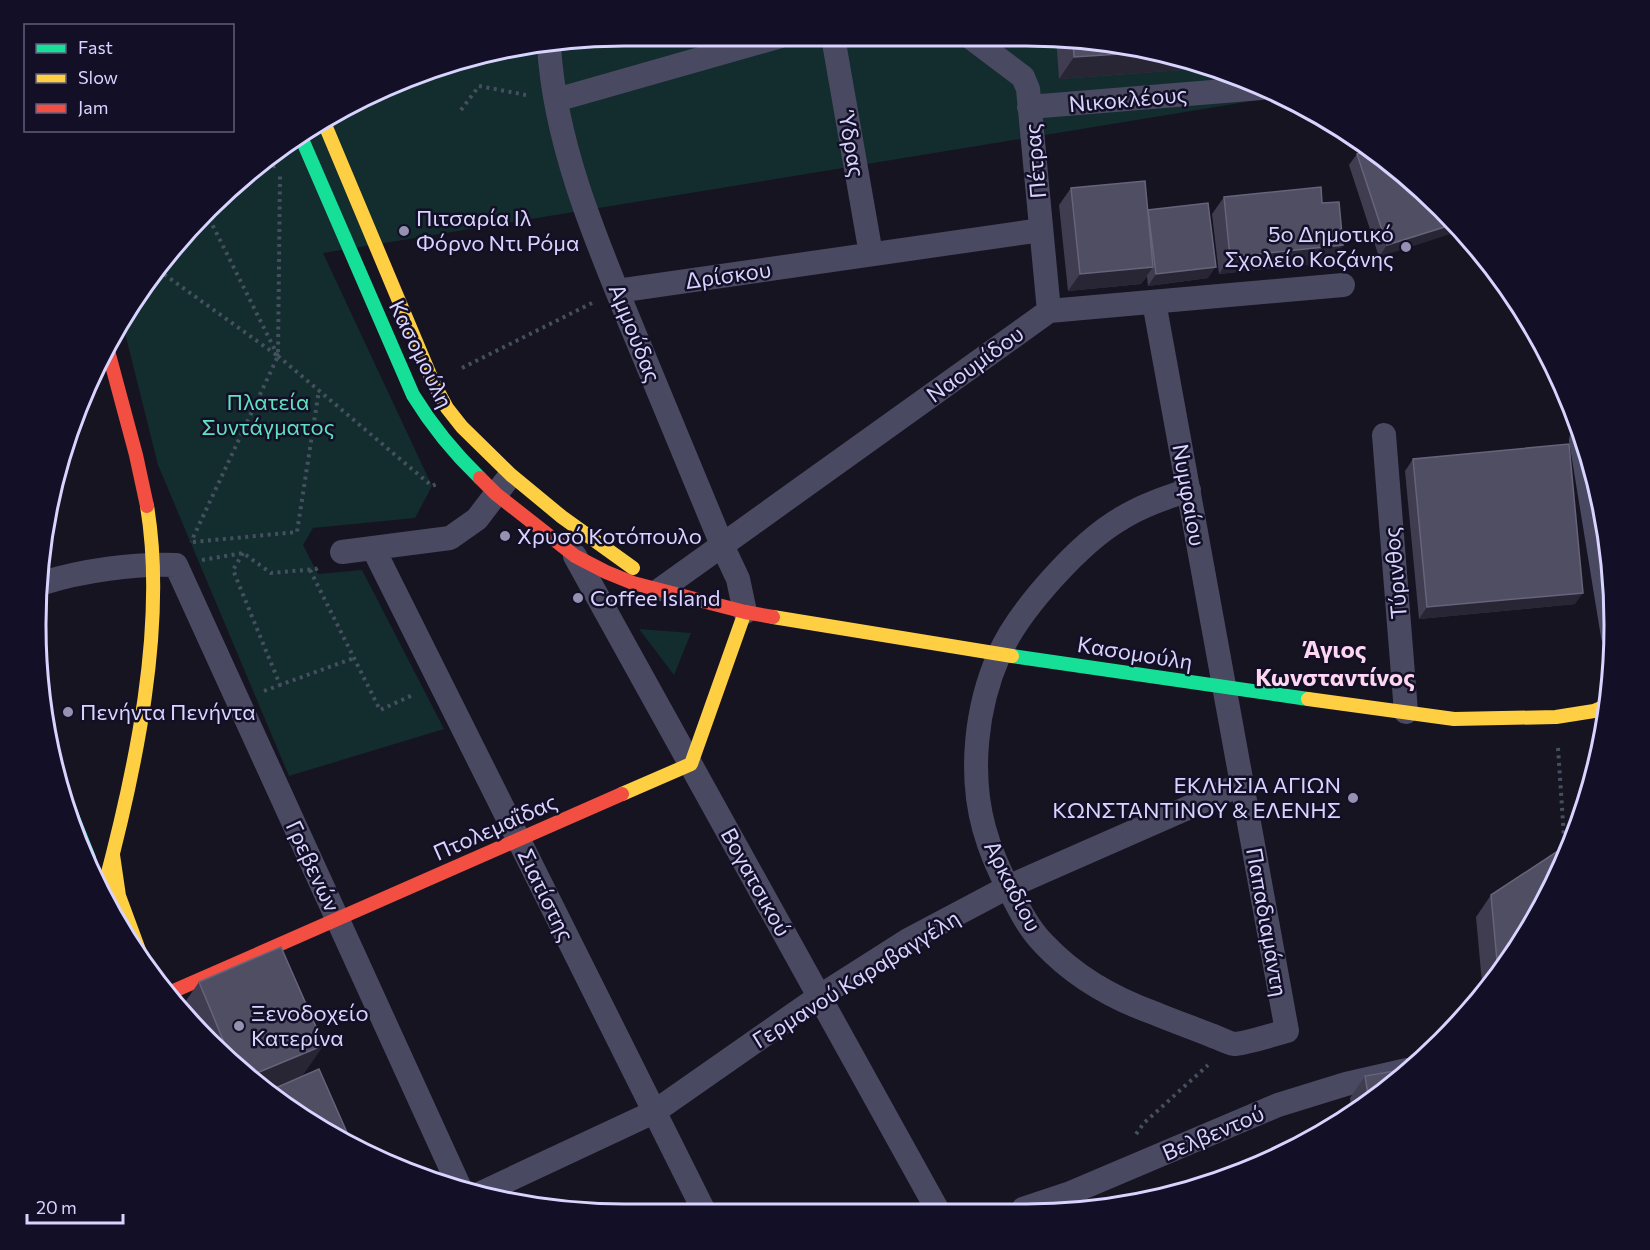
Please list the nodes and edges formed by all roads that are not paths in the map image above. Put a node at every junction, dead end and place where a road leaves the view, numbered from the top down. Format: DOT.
graph roads {
  1 [pos="746,46"];
  2 [pos="834,46"];
  3 [pos="982,46"];
  4 [pos="550,51"];
  5 [pos="1242,90"];
  6 [pos="556,100"];
  7 [pos="1029,107"];
  8 [pos="327,130"];
  9 [pos="304,144"];
  10 [pos="1041,230"];
  11 [pos="871,254"];
  12 [pos="1343,285"];
  13 [pos="617,291"];
  14 [pos="1154,302"];
  15 [pos="1049,311"];
  16 [pos="111,360"];
  17 [pos="1384,435"];
  18 [pos="511,475"];
  19 [pos="1189,490"];
  20 [pos="496,494"];
  21 [pos="722,545"];
  22 [pos="373,548"];
  23 [pos="342,552"];
  24 [pos="575,556"];
  25 [pos="153,564"];
  26 [pos="48,581"];
  27 [pos="661,589"];
  28 [pos="745,612"];
  29 [pos="999,654"];
  30 [pos="1224,688"];
  31 [pos="1597,710"];
  32 [pos="1406,712"];
  33 [pos="691,764"];
  34 [pos="1242,784"];
  35 [pos="125,808"];
  36 [pos="83,825"];
  37 [pos="108,826"];
  38 [pos="93,830"];
  39 [pos="518,840"];
  40 [pos="113,855"];
  41 [pos="106,881"];
  42 [pos="1008,887"];
  43 [pos="127,919"];
  44 [pos="337,920"];
  45 [pos="177,990"];
  46 [pos="820,996"];
  47 [pos="1234,1044"];
  48 [pos="1389,1074"];
  49 [pos="654,1112"];
  50 [pos="455,1178"];
  51 [pos="492,1188"];
  52 [pos="1040,1203"];
  53 [pos="700,1204"];
  54 [pos="935,1204"];
  1 -- 6 [label="street"];
  2 -- 11 [label="street, Ύδρας"];
  3 -- 7 [label="street, Πέτρας"];
  4 -- 6 [label="street, Αμμούδας"];
  5 -- 7 [label="street, Νικοκλέους"];
  6 -- 13 [label="street, Αμμούδας"];
  7 -- 10 [label="street, Πέτρας"];
  8 -- 18 [label="main road, Κασομούλη"];
  9 -- 20 [label="main road, Κασομούλη"];
  10 -- 11 [label="street, Δρίσκου"];
  10 -- 15 [label="street, Πέτρας"];
  11 -- 13 [label="street, Δρίσκου"];
  12 -- 14 [label="street"];
  13 -- 21 [label="street, Αμμούδας"];
  14 -- 15 [label="street"];
  14 -- 19 [label="street, Νυμφαίου"];
  15 -- 21 [label="street, Ναουμίδου"];
  16 -- 25 [label="main road"];
  17 -- 32 [label="street, Τύρινθος"];
  18 -- 20 [label="street"];
  18 -- 27 [label="main road, Κασομούλη"];
  19 -- 29 [label="street, Αρκαδίου"];
  19 -- 30 [label="street, Νυμφαίου"];
  20 -- 22 [label="street"];
  20 -- 24 [label="main road, Κασομούλη"];
  21 -- 27 [label="street, Ναουμίδου"];
  21 -- 28 [label="street, Αμμούδας"];
  22 -- 23 [label="street"];
  22 -- 39 [label="street, Σιατίστης"];
  24 -- 27 [label="main road, Κασομούλη"];
  24 -- 33 [label="street, Βογατσικού"];
  25 -- 26 [label="street"];
  25 -- 35 [label="main road"];
  25 -- 44 [label="street, Γρεβενών"];
  27 -- 28 [label="main road, Κασομούλη"];
  28 -- 29 [label="main road, Κασομούλη"];
  28 -- 33 [label="main road"];
  29 -- 30 [label="main road, Κασομούλη"];
  29 -- 42 [label="street, Αρκαδίου"];
  30 -- 32 [label="main road, Κασομούλη"];
  30 -- 34 [label="street, Παπαδιαμάντη"];
  31 -- 32 [label="main road, Κασομούλη"];
  33 -- 39 [label="main road, Πτολεμαΐδας"];
  33 -- 46 [label="street, Βογατσικού"];
  34 -- 42 [label="street, Γερμανού Καραβαγγέλη"];
  34 -- 47 [label="street, Παπαδιαμάντη"];
  35 -- 37 [label="main road"];
  35 -- 40 [label="main road"];
  36 -- 38 [label="main road"];
  39 -- 44 [label="main road, Πτολεμαΐδας"];
  39 -- 49 [label="street, Σιατίστης"];
  40 -- 41 [label="main road"];
  40 -- 43 [label="main road"];
  42 -- 46 [label="street, Γερμανού Καραβαγγέλη"];
  42 -- 47 [label="street, Αρκαδίου"];
  44 -- 45 [label="main road, Πτολεμαΐδας"];
  44 -- 50 [label="street, Γρεβενών"];
  46 -- 49 [label="street, Γερμανού Καραβαγγέλη"];
  46 -- 54 [label="street, Βογατσικού"];
  48 -- 52 [label="street, Βελβεντού"];
  49 -- 51 [label="street, Γερμανού Καραβαγγέλη"];
  49 -- 53 [label="street, Σιατίστης"];
}
